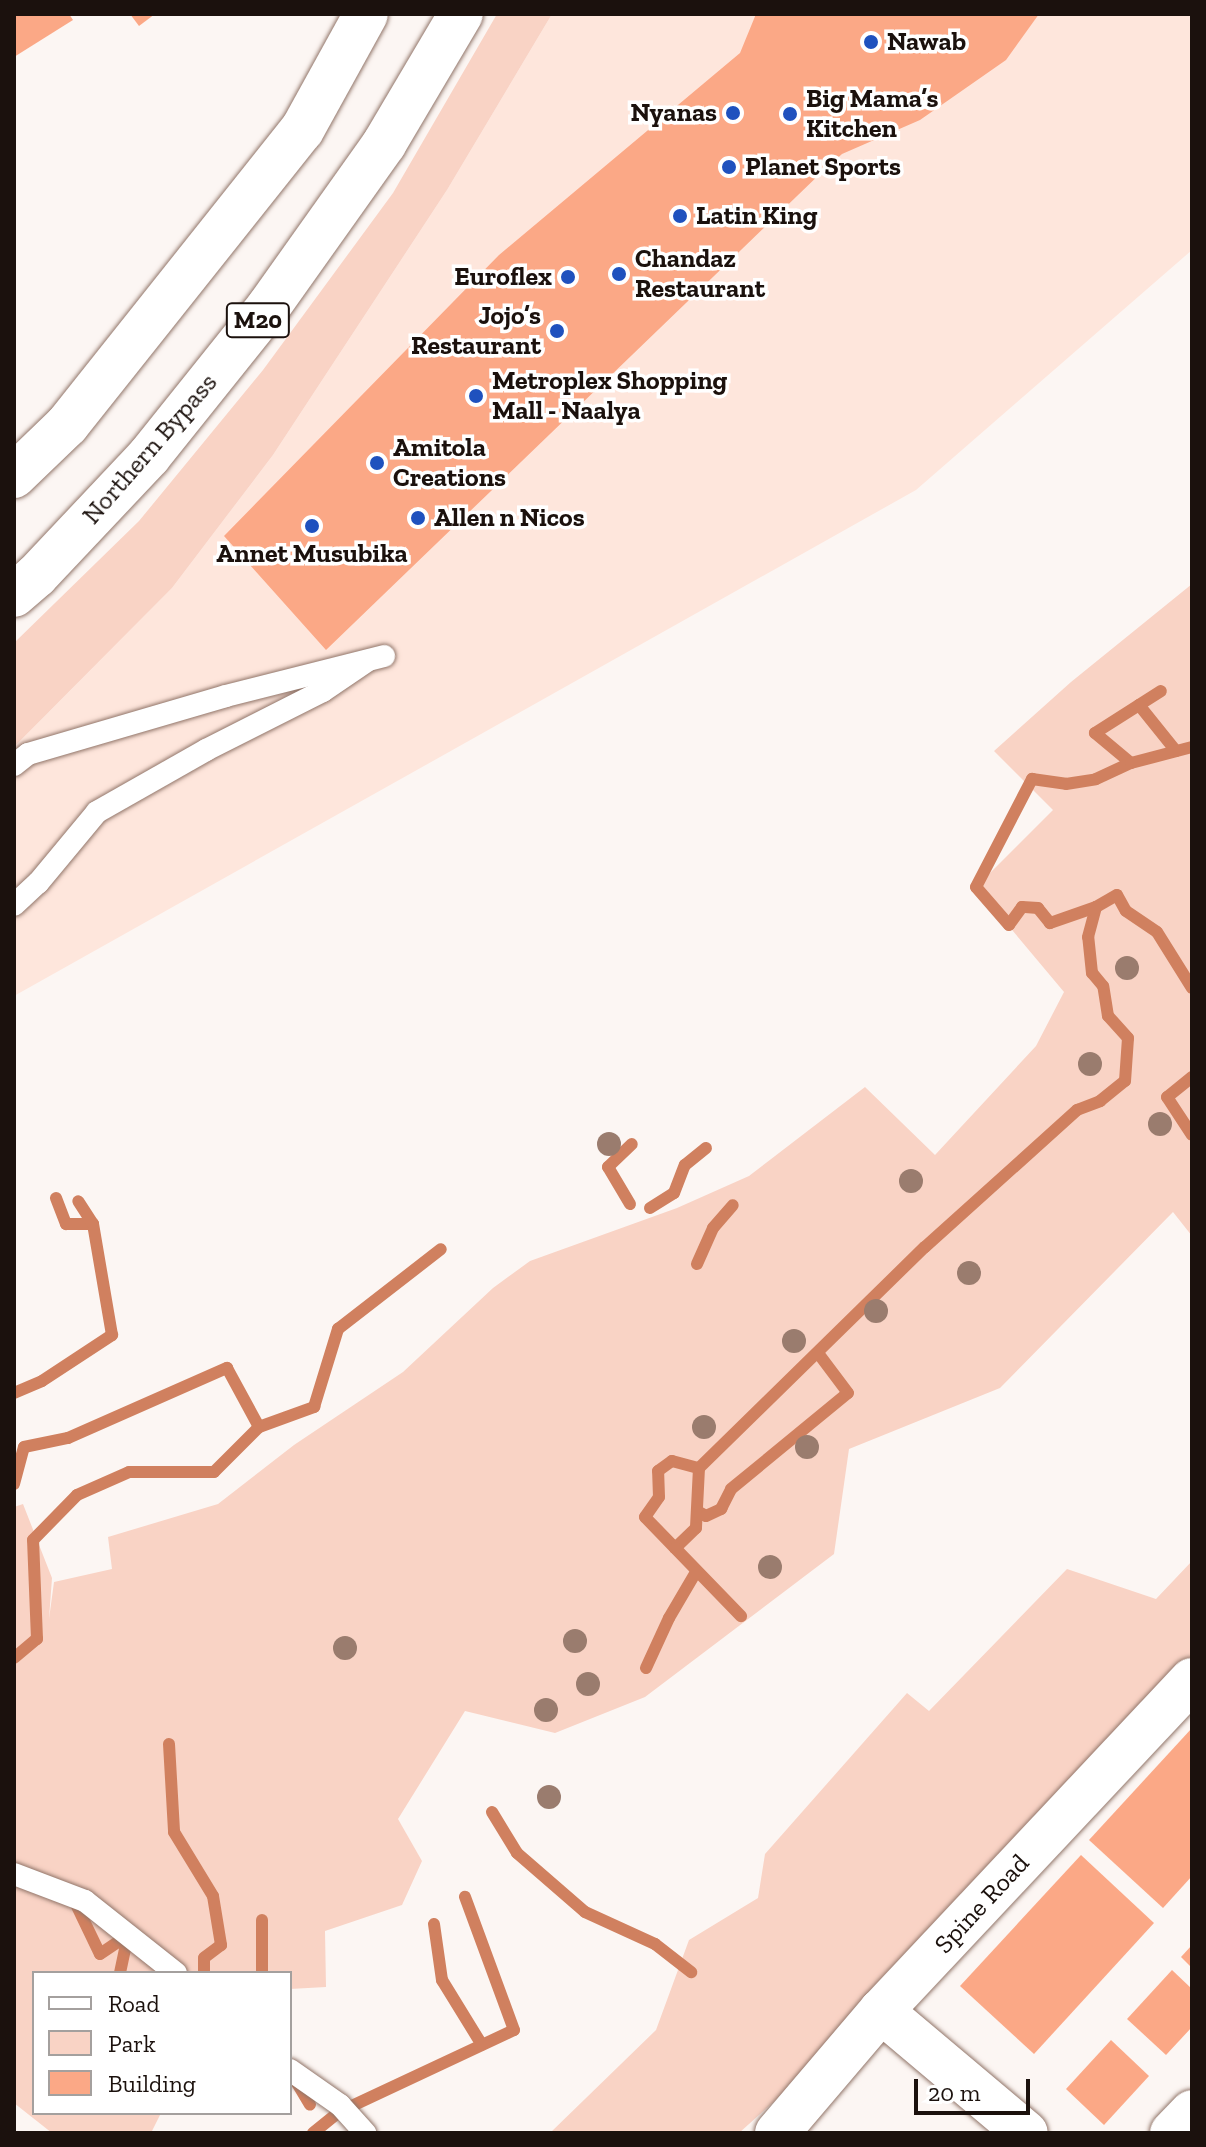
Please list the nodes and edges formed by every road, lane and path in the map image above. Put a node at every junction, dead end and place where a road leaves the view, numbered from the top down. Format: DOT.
graph roads {
  1 [pos="366,14"];
  2 [pos="461,14"];
  3 [pos="14,476"];
  4 [pos="14,595"];
  5 [pos="14,765"];
  6 [pos="14,905"];
  7 [pos="1192,1680"];
  8 [pos="14,1874"];
  9 [pos="173,1971"];
  10 [pos="881,2011"];
  11 [pos="298,2077"];
  12 [pos="1192,2112"];
  13 [pos="352,2118"];
  14 [pos="777,2133"];
  15 [pos="1026,2133"];
  16 [pos="1172,2133"];
  1 -- 3 [label="main road"];
  2 -- 4 [label="main road, Northern Bypass / M20"];
  5 -- 6 [label="lane"];
  7 -- 10 [label="main road, Spine Road"];
  8 -- 9 [label="lane"];
  10 -- 14 [label="main road, Spine Road"];
  10 -- 15 [label="main road"];
  11 -- 13 [label="lane"];
  12 -- 16 [label="main road"];
}
